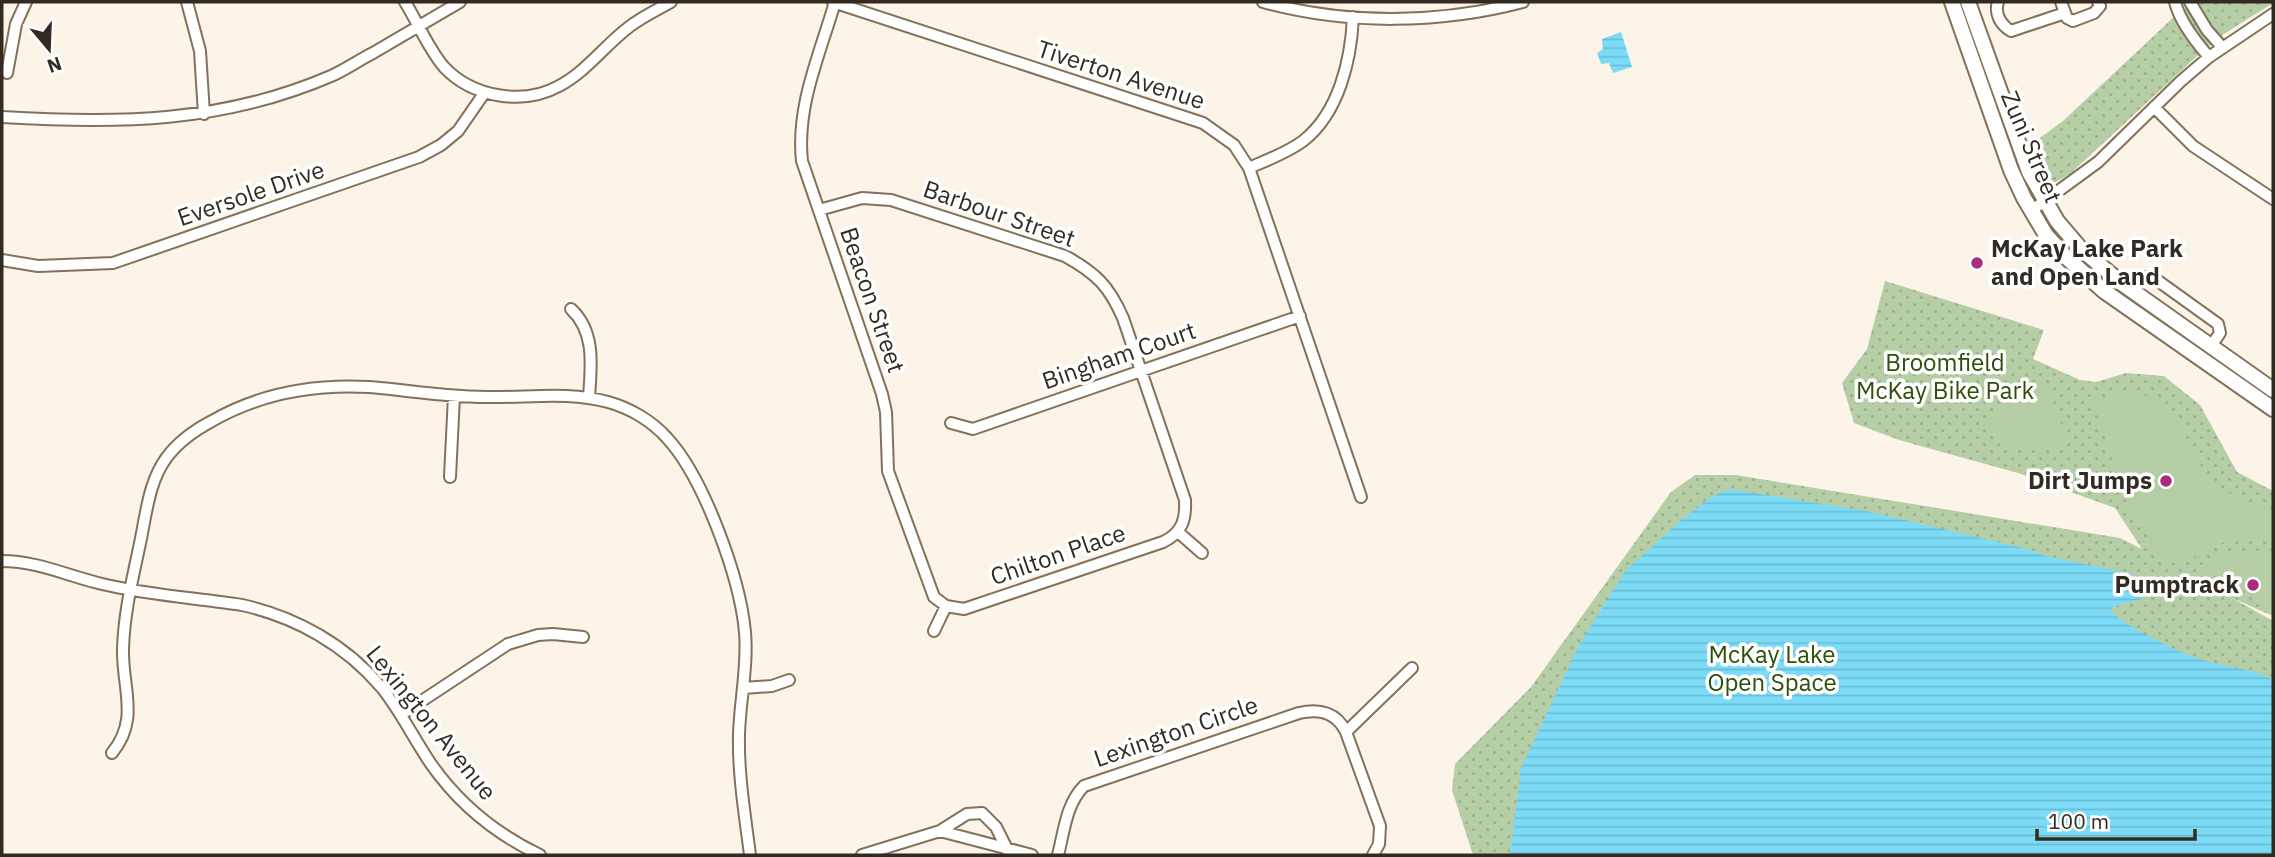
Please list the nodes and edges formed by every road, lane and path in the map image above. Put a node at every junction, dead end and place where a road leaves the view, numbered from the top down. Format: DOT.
graph roads {
  1 [pos="26,2"];
  2 [pos="187,2"];
  3 [pos="405,2"];
  4 [pos="460,2"];
  5 [pos="671,2"];
  6 [pos="835,2"];
  7 [pos="1264,2"];
  8 [pos="1523,2"];
  9 [pos="1952,2"];
  10 [pos="1968,2"];
  11 [pos="1998,2"];
  12 [pos="2061,2"];
  13 [pos="2098,2"];
  14 [pos="2175,2"];
  15 [pos="2190,2"];
  16 [pos="2065,13"];
  17 [pos="2273,14"];
  18 [pos="1353,17"];
  19 [pos="419,26"];
  20 [pos="2222,47"];
  21 [pos="2208,57"];
  22 [pos="7,73"];
  23 [pos="485,92"];
  24 [pos="2154,107"];
  25 [pos="204,114"];
  26 [pos="2,117"];
  27 [pos="1249,168"];
  28 [pos="2273,199"];
  29 [pos="2044,201"];
  30 [pos="819,210"];
  31 [pos="2031,211"];
  32 [pos="2,260"];
  33 [pos="2132,291"];
  34 [pos="571,309"];
  35 [pos="1300,316"];
  36 [pos="2211,345"];
  37 [pos="1140,371"];
  38 [pos="2273,390"];
  39 [pos="454,396"];
  40 [pos="589,397"];
  41 [pos="2273,409"];
  42 [pos="951,423"];
  43 [pos="450,477"];
  44 [pos="1361,497"];
  45 [pos="1178,532"];
  46 [pos="1202,553"];
  47 [pos="2,561"];
  48 [pos="131,590"];
  49 [pos="946,606"];
  50 [pos="934,632"];
  51 [pos="583,637"];
  52 [pos="1412,668"];
  53 [pos="789,680"];
  54 [pos="743,688"];
  55 [pos="402,714"];
  56 [pos="1346,732"];
  57 [pos="112,753"];
  58 [pos="940,831"];
  59 [pos="1008,850"];
  60 [pos="534,854"];
  61 [pos="750,855"];
  62 [pos="862,855"];
  63 [pos="1032,855"];
  64 [pos="1058,855"];
  65 [pos="1373,855"];
  1 -- 22 [label="street"];
  2 -- 25 [label="street"];
  3 -- 19 [label="street"];
  4 -- 19 [label="street"];
  5 -- 23 [label="street"];
  6 -- 27 [label="street, Tiverton Avenue"];
  6 -- 30 [label="street, Beacon Street"];
  7 -- 18 [label="street"];
  8 -- 18 [label="street"];
  9 -- 31 [label="main road, Zuni Street"];
  10 -- 29 [label="main road, Zuni Street"];
  11 -- 16 [label="street"];
  12 -- 16 [label="street"];
  13 -- 16 [label="street"];
  14 -- 21 [label="street"];
  15 -- 20 [label="street"];
  17 -- 20 [label="street"];
  18 -- 27 [label="street"];
  19 -- 23 [label="street"];
  19 -- 25 [label="street"];
  20 -- 21 [label="street"];
  21 -- 24 [label="street"];
  23 -- 32 [label="street, Eversole Drive"];
  24 -- 28 [label="street"];
  24 -- 29 [label="street"];
  25 -- 26 [label="street"];
  27 -- 35 [label="street, Tiverton Avenue"];
  29 -- 31 [label="street"];
  29 -- 33 [label="main road, Zuni Street"];
  30 -- 37 [label="street, Barbour Street"];
  30 -- 49 [label="street, Beacon Street"];
  31 -- 41 [label="main road, Zuni Street"];
  33 -- 36 [label="main road, Zuni Street"];
  33 -- 36 [label="street"];
  34 -- 40 [label="street"];
  35 -- 37 [label="street, Bingham Court"];
  35 -- 44 [label="street, Tiverton Avenue"];
  36 -- 38 [label="main road, Zuni Street"];
  37 -- 42 [label="street, Bingham Court"];
  37 -- 45 [label="street, Barbour Street"];
  39 -- 40 [label="street"];
  39 -- 43 [label="street"];
  39 -- 48 [label="street"];
  40 -- 54 [label="street"];
  45 -- 46 [label="street"];
  45 -- 49 [label="street, Chilton Place"];
  47 -- 48 [label="street, Lexington Avenue"];
  48 -- 55 [label="street, Lexington Avenue"];
  48 -- 57 [label="street"];
  49 -- 50 [label="street"];
  51 -- 55 [label="street"];
  52 -- 56 [label="street"];
  53 -- 54 [label="street"];
  54 -- 61 [label="street"];
  55 -- 60 [label="street, Lexington Avenue"];
  56 -- 64 [label="street, Lexington Circle"];
  56 -- 65 [label="street"];
  58 -- 59 [label="street"];
  58 -- 59 [label="street"];
  58 -- 62 [label="street"];
  59 -- 63 [label="street"];
}
